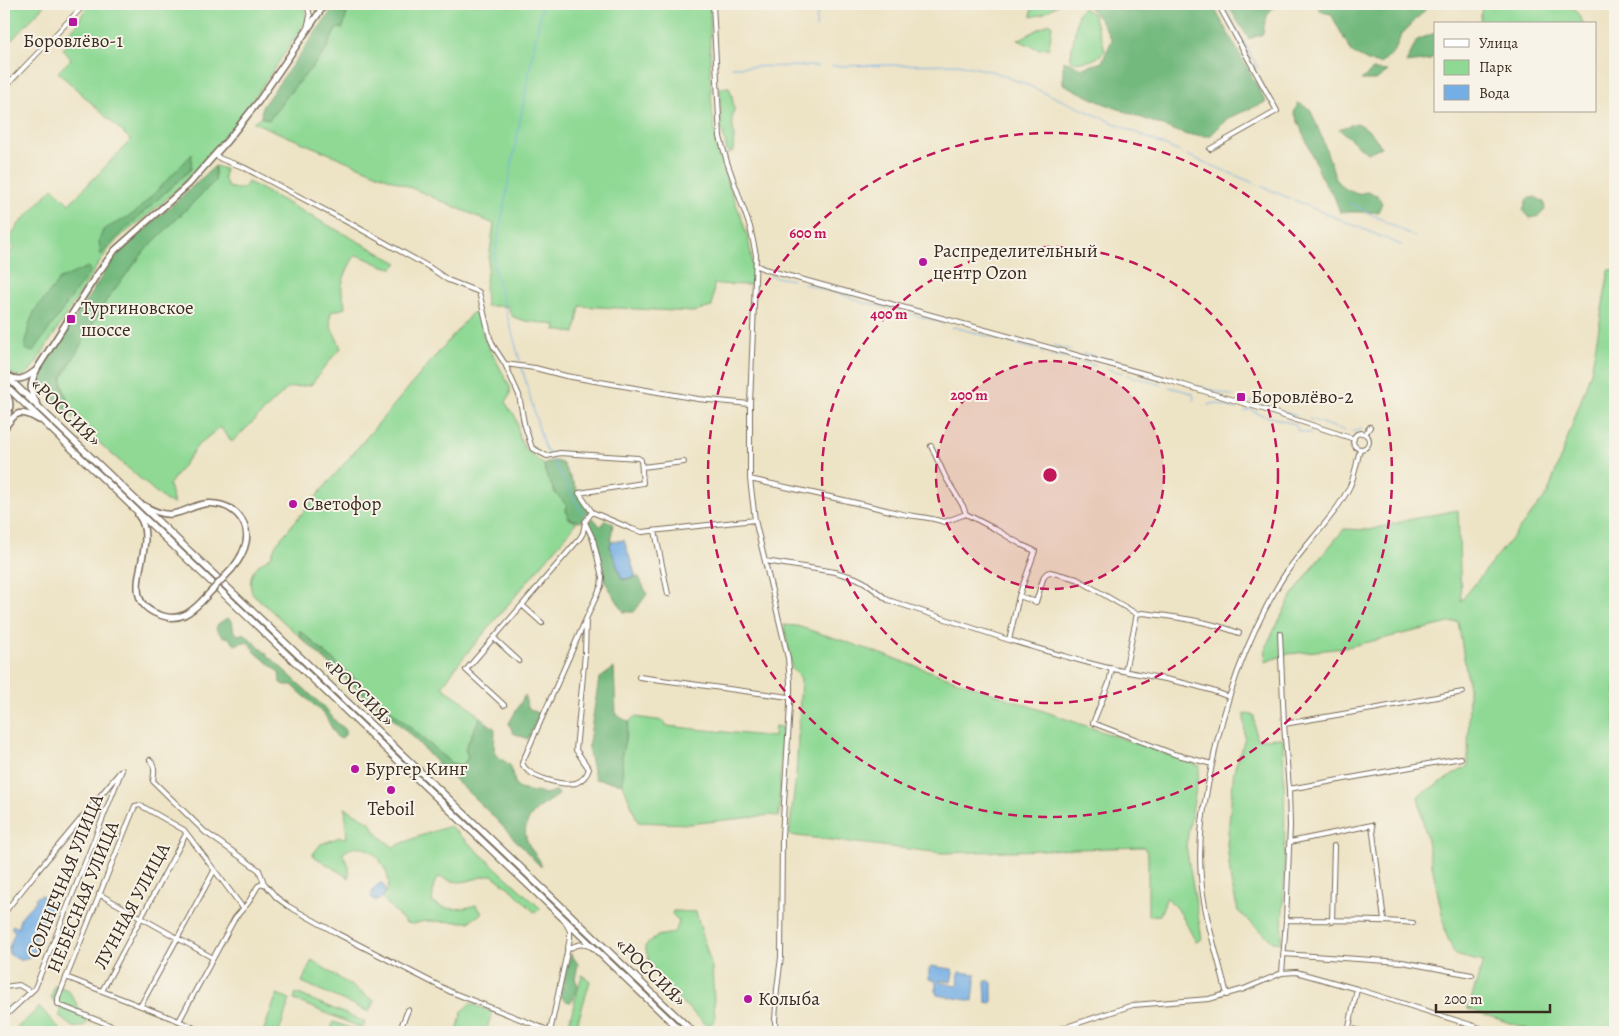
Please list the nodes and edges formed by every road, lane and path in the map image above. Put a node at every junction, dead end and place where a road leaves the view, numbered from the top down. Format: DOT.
graph roads {
  1 [pos="85,4"];
  2 [pos="308,4"];
  3 [pos="713,4"];
  4 [pos="1218,4"];
  5 [pos="322,5"];
  6 [pos="307,30"];
  7 [pos="4,88"];
  8 [pos="1210,149"];
  9 [pos="215,155"];
  10 [pos="756,265"];
  11 [pos="505,364"];
  12 [pos="37,369"];
  13 [pos="4,373"];
  14 [pos="4,384"];
  15 [pos="4,389"];
  16 [pos="750,404"];
  17 [pos="40,409"];
  18 [pos="47,425"];
  19 [pos="1370,427"];
  20 [pos="4,428"];
  21 [pos="1365,434"];
  22 [pos="1354,439"];
  23 [pos="1370,443"];
  24 [pos="931,446"];
  25 [pos="1376,446"];
  26 [pos="1360,449"];
  27 [pos="684,462"];
  28 [pos="642,467"];
  29 [pos="750,480"];
  30 [pos="137,500"];
  31 [pos="132,506"];
  32 [pos="592,512"];
  33 [pos="966,514"];
  34 [pos="755,520"];
  35 [pos="585,522"];
  36 [pos="654,531"];
  37 [pos="765,561"];
  38 [pos="668,594"];
  39 [pos="1019,596"];
  40 [pos="522,606"];
  41 [pos="1137,614"];
  42 [pos="586,619"];
  43 [pos="542,623"];
  44 [pos="1239,634"];
  45 [pos="1280,634"];
  46 [pos="494,638"];
  47 [pos="1009,640"];
  48 [pos="519,662"];
  49 [pos="1112,668"];
  50 [pos="1125,671"];
  51 [pos="640,676"];
  52 [pos="1463,692"];
  53 [pos="789,697"];
  54 [pos="1229,697"];
  55 [pos="504,705"];
  56 [pos="1284,724"];
  57 [pos="1461,758"];
  58 [pos="150,760"];
  59 [pos="1212,764"];
  60 [pos="1289,789"];
  61 [pos="186,834"];
  62 [pos="1290,842"];
  63 [pos="1334,846"];
  64 [pos="214,871"];
  65 [pos="264,883"];
  66 [pos="99,894"];
  67 [pos="243,908"];
  68 [pos="4,913"];
  69 [pos="142,918"];
  70 [pos="564,920"];
  71 [pos="1286,920"];
  72 [pos="1384,920"];
  73 [pos="1332,922"];
  74 [pos="1413,923"];
  75 [pos="177,938"];
  76 [pos="592,948"];
  77 [pos="567,950"];
  78 [pos="1283,954"];
  79 [pos="213,958"];
  80 [pos="1282,973"];
  81 [pos="1472,975"];
  82 [pos="66,977"];
  83 [pos="4,987"];
  84 [pos="1357,989"];
  85 [pos="102,991"];
  86 [pos="31,992"];
  87 [pos="1227,995"];
  88 [pos="141,1005"];
  89 [pos="408,1010"];
  90 [pos="4,1017"];
  91 [pos="179,1021"];
  92 [pos="1073,1025"];
  93 [pos="1348,1030"];
  94 [pos="127,1032"];
  95 [pos="195,1032"];
  96 [pos="399,1032"];
  97 [pos="550,1032"];
  98 [pos="682,1032"];
  99 [pos="693,1032"];
  100 [pos="776,1032"];
  101 [pos="1051,1032"];
  102 [pos="1076,1032"];
  103 [pos="1364,1032"];
  104 [pos="1493,1032"];
  1 -- 7 [label="street"];
  2 -- 5 [label="street"];
  2 -- 6 [label="street"];
  3 -- 10 [label="street"];
  4 -- 8 [label="street"];
  5 -- 6 [label="main road"];
  6 -- 9 [label="main road"];
  9 -- 11 [label="street"];
  9 -- 12 [label="main road"];
  10 -- 16 [label="street"];
  10 -- 22 [label="street"];
  11 -- 16 [label="street"];
  11 -- 28 [label="street"];
  12 -- 13 [label="main road"];
  12 -- 17 [label="main road"];
  13 -- 17 [label="highway, «РОССИЯ»"];
  14 -- 18 [label="highway, «РОССИЯ»"];
  15 -- 20 [label="main road"];
  16 -- 29 [label="street"];
  17 -- 30 [label="highway, «РОССИЯ»"];
  18 -- 20 [label="main road"];
  18 -- 31 [label="highway, «РОССИЯ»"];
  19 -- 21 [label="street"];
  21 -- 22 [label="street"];
  21 -- 23 [label="street"];
  22 -- 26 [label="street"];
  23 -- 25 [label="street"];
  23 -- 26 [label="street"];
  24 -- 33 [label="street"];
  26 -- 54 [label="street"];
  27 -- 28 [label="street"];
  28 -- 32 [label="street"];
  29 -- 33 [label="street"];
  29 -- 34 [label="street"];
  30 -- 31 [label="main road, bridge"];
  30 -- 99 [label="highway, «РОССИЯ»"];
  31 -- 70 [label="highway, «РОССИЯ»"];
  32 -- 35 [label="street"];
  32 -- 36 [label="street"];
  33 -- 39 [label="street"];
  34 -- 36 [label="street"];
  34 -- 37 [label="street"];
  35 -- 40 [label="street"];
  35 -- 42 [label="street"];
  36 -- 38 [label="street"];
  37 -- 47 [label="street"];
  37 -- 53 [label="street"];
  39 -- 41 [label="street"];
  39 -- 47 [label="street"];
  40 -- 43 [label="street"];
  40 -- 46 [label="street"];
  41 -- 44 [label="street"];
  41 -- 50 [label="street"];
  42 -- 42 [label="street"];
  45 -- 56 [label="street"];
  46 -- 48 [label="street"];
  46 -- 55 [label="street"];
  47 -- 49 [label="street"];
  49 -- 50 [label="street"];
  49 -- 59 [label="street"];
  50 -- 54 [label="street"];
  51 -- 53 [label="street"];
  52 -- 56 [label="street"];
  53 -- 100 [label="street"];
  54 -- 59 [label="street"];
  56 -- 60 [label="street"];
  57 -- 60 [label="street"];
  58 -- 65 [label="street"];
  59 -- 87 [label="street"];
  60 -- 62 [label="street"];
  61 -- 64 [label="street"];
  61 -- 66 [label="street, НЕБЕСНАЯ УЛИЦА"];
  61 -- 69 [label="street, ЛУННАЯ УЛИЦА"];
  62 -- 71 [label="street"];
  62 -- 72 [label="street"];
  63 -- 73 [label="street"];
  64 -- 67 [label="street"];
  64 -- 75 [label="street"];
  65 -- 67 [label="street"];
  65 -- 97 [label="street"];
  66 -- 69 [label="street"];
  66 -- 82 [label="street, НЕБЕСНАЯ УЛИЦА"];
  67 -- 79 [label="street"];
  68 -- 86 [label="street, СОЛНЕЧНАЯ УЛИЦА"];
  69 -- 75 [label="street"];
  69 -- 85 [label="street, ЛУННАЯ УЛИЦА"];
  70 -- 76 [label="highway, «РОССИЯ»"];
  70 -- 77 [label="street"];
  71 -- 73 [label="street"];
  71 -- 78 [label="street"];
  72 -- 73 [label="street"];
  72 -- 74 [label="street"];
  75 -- 79 [label="street"];
  75 -- 88 [label="street"];
  76 -- 77 [label="street"];
  76 -- 98 [label="highway, «РОССИЯ»"];
  77 -- 97 [label="street"];
  78 -- 80 [label="street"];
  78 -- 81 [label="street"];
  79 -- 91 [label="street"];
  80 -- 84 [label="street"];
  80 -- 87 [label="street"];
  82 -- 85 [label="street"];
  82 -- 94 [label="street, НЕБЕСНАЯ УЛИЦА"];
  83 -- 86 [label="street"];
  84 -- 93 [label="street"];
  84 -- 104 [label="street"];
  85 -- 88 [label="street"];
  86 -- 90 [label="street, СОЛНЕЧНАЯ УЛИЦА"];
  87 -- 92 [label="street"];
  88 -- 91 [label="street"];
  89 -- 96 [label="street"];
  91 -- 95 [label="street"];
  92 -- 101 [label="street"];
  92 -- 102 [label="street"];
  93 -- 103 [label="street"];
}
